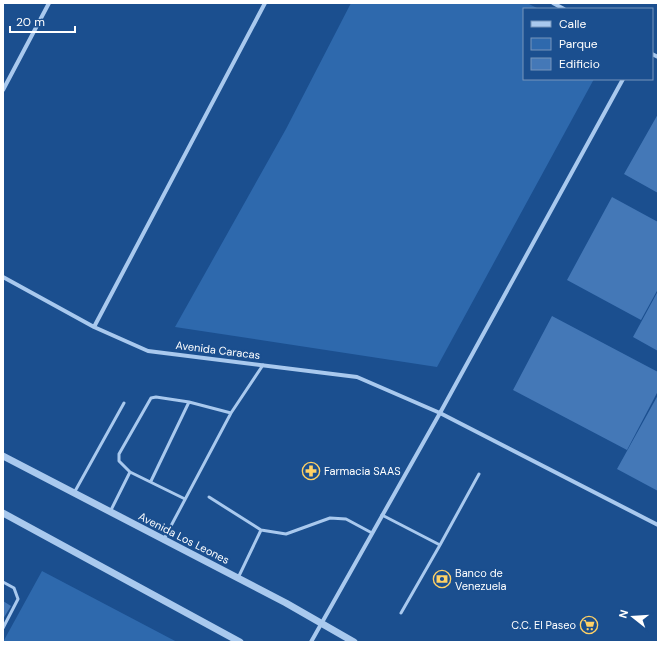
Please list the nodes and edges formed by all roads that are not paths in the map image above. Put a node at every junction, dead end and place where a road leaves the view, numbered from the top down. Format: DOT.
graph roads {
  1 [pos="49,3"];
  2 [pos="265,3"];
  3 [pos="553,3"];
  4 [pos="562,8"];
  5 [pos="622,80"];
  6 [pos="3,90"];
  7 [pos="3,276"];
  8 [pos="94,327"];
  9 [pos="263,365"];
  10 [pos="124,402"];
  11 [pos="189,402"];
  12 [pos="231,413"];
  13 [pos="440,413"];
  14 [pos="3,456"];
  15 [pos="130,472"];
  16 [pos="479,474"];
  17 [pos="151,481"];
  18 [pos="74,493"];
  19 [pos="209,497"];
  20 [pos="185,499"];
  21 [pos="110,512"];
  22 [pos="3,513"];
  23 [pos="382,515"];
  24 [pos="658,526"];
  25 [pos="261,530"];
  26 [pos="372,533"];
  27 [pos="164,539"];
  28 [pos="440,545"];
  29 [pos="238,578"];
  30 [pos="3,582"];
  31 [pos="400,613"];
  32 [pos="322,625"];
  33 [pos="3,628"];
  34 [pos="240,642"];
  35 [pos="311,642"];
  36 [pos="354,642"];
  1 -- 6 [label="street"];
  2 -- 8 [label="street"];
  3 -- 4 [label="street"];
  5 -- 13 [label="street"];
  7 -- 8 [label="street, Avenida Caracas"];
  8 -- 9 [label="street, Avenida Caracas"];
  9 -- 12 [label="lane"];
  9 -- 13 [label="street, Avenida Caracas"];
  10 -- 18 [label="lane"];
  11 -- 12 [label="lane"];
  11 -- 15 [label="lane"];
  11 -- 17 [label="lane"];
  12 -- 20 [label="lane"];
  13 -- 23 [label="street"];
  13 -- 24 [label="street, Avenida Caracas"];
  14 -- 18 [label="street, Avenida Los Leones"];
  15 -- 17 [label="lane"];
  15 -- 21 [label="lane"];
  16 -- 28 [label="lane"];
  17 -- 20 [label="lane"];
  18 -- 21 [label="street, Avenida Los Leones"];
  19 -- 25 [label="lane"];
  20 -- 27 [label="lane"];
  21 -- 27 [label="street, Avenida Los Leones"];
  22 -- 34 [label="street"];
  23 -- 26 [label="street"];
  23 -- 28 [label="lane"];
  25 -- 26 [label="lane"];
  25 -- 29 [label="lane"];
  26 -- 32 [label="street"];
  27 -- 29 [label="street, Avenida Los Leones"];
  28 -- 31 [label="lane"];
  29 -- 32 [label="street, Avenida Los Leones"];
  30 -- 33 [label="lane"];
  32 -- 35 [label="street"];
  32 -- 36 [label="street, Avenida Los Leones"];
}
